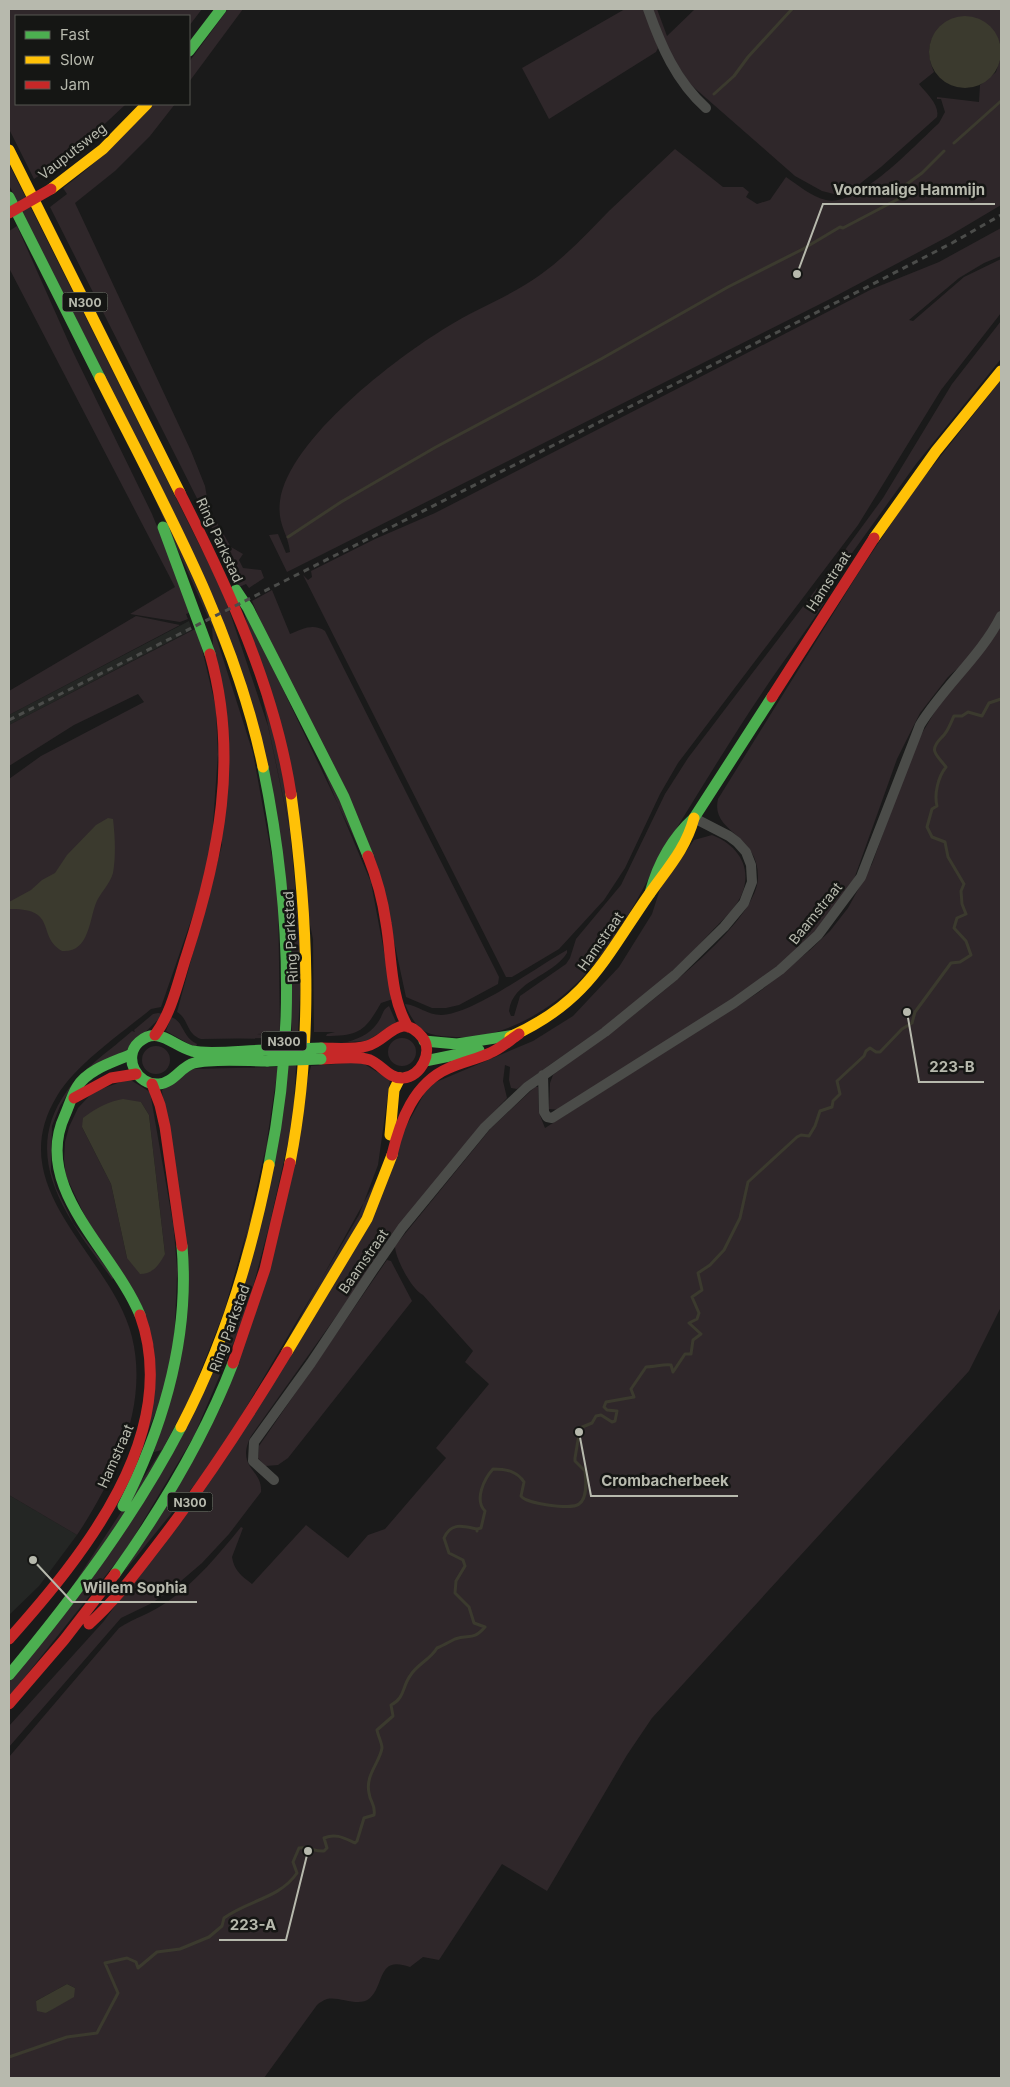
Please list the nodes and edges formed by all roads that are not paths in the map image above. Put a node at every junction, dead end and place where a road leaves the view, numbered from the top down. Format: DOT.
graph roads {
  1 [pos="221,9"];
  2 [pos="648,9"];
  3 [pos="190,50"];
  4 [pos="146,105"];
  5 [pos="706,108"];
  6 [pos="9,150"];
  7 [pos="9,197"];
  8 [pos="9,213"];
  9 [pos="1001,370"];
  10 [pos="142,464"];
  11 [pos="200,532"];
  12 [pos="1001,616"];
  13 [pos="694,818"];
  14 [pos="408,1027"];
  15 [pos="519,1034"];
  16 [pos="155,1035"];
  17 [pos="424,1041"];
  18 [pos="132,1054"];
  19 [pos="321,1054"];
  20 [pos="267,1055"];
  21 [pos="425,1061"];
  22 [pos="136,1074"];
  23 [pos="544,1075"];
  24 [pos="400,1078"];
  25 [pos="152,1084"];
  26 [pos="74,1098"];
  27 [pos="390,1164"];
  28 [pos="274,1480"];
  29 [pos="73,1597"];
  30 [pos="9,1639"];
  31 [pos="54,1654"];
  32 [pos="9,1675"];
  33 [pos="9,1704"];
  1 -- 3 [label="main road"];
  2 -- 5 [label="street"];
  4 -- 8 [label="main road, Vauputsweg, bridge"];
  6 -- 11 [label="main road, Ring Parkstad / N300"];
  7 -- 10 [label="main road, Ring Parkstad / N300"];
  9 -- 13 [label="main road, Hamstraat"];
  10 -- 16 [label="main road, N300"];
  10 -- 29 [label="main road, Ring Parkstad / N300"];
  11 -- 14 [label="main road, N300"];
  11 -- 31 [label="main road, Ring Parkstad / N300"];
  12 -- 23 [label="street, Baamstraat"];
  13 -- 15 [label="main road, Hamstraat"];
  13 -- 23 [label="street, Baamstraat"];
  14 -- 17 [label="main road"];
  14 -- 19 [label="main road"];
  15 -- 17 [label="main road, Hamstraat"];
  15 -- 21 [label="main road, Hamstraat"];
  15 -- 27 [label="main road, N300"];
  16 -- 18 [label="main road, Hamstraat"];
  16 -- 20 [label="main road"];
  17 -- 21 [label="main road"];
  18 -- 22 [label="main road"];
  18 -- 26 [label="main road, Hamstraat"];
  19 -- 20 [label="main road, bridge"];
  19 -- 24 [label="main road"];
  20 -- 25 [label="main road"];
  21 -- 24 [label="main road, Hamstraat"];
  22 -- 25 [label="main road"];
  22 -- 26 [label="main road"];
  23 -- 28 [label="street, Baamstraat"];
  24 -- 27 [label="main road, N300"];
  25 -- 29 [label="main road, N300"];
  26 -- 30 [label="main road, Hamstraat"];
  27 -- 31 [label="main road, N300"];
  29 -- 32 [label="main road, Ring Parkstad / N300"];
  31 -- 33 [label="main road, Ring Parkstad / N300"];
}
